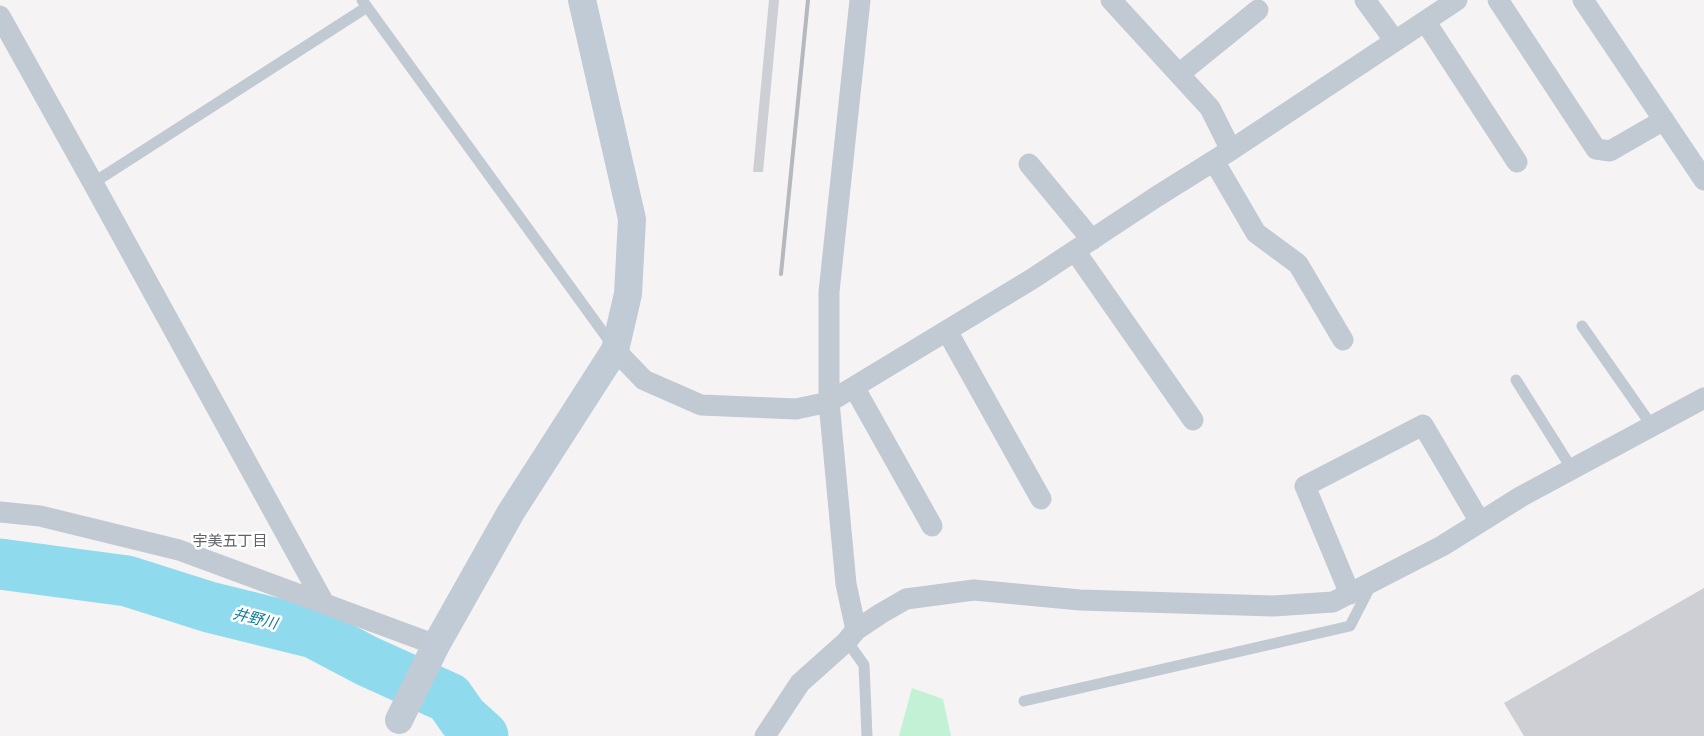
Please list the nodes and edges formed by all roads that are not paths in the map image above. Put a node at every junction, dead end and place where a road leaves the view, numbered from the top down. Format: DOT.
graph roads {
  1 [pos="582,0"];
  2 [pos="860,0"];
  3 [pos="1112,0"];
  4 [pos="1365,0"];
  5 [pos="1457,0"];
  6 [pos="1498,0"];
  7 [pos="1583,0"];
  8 [pos="365,4"];
  9 [pos="1258,10"];
  10 [pos="0,16"];
  11 [pos="1425,21"];
  12 [pos="1395,41"];
  13 [pos="1179,74"];
  14 [pos="1664,120"];
  15 [pos="1223,156"];
  16 [pos="1517,162"];
  17 [pos="1029,164"];
  18 [pos="1704,180"];
  19 [pos="94,183"];
  20 [pos="1083,246"];
  21 [pos="1582,326"];
  22 [pos="947,331"];
  23 [pos="1343,340"];
  24 [pos="615,350"];
  25 [pos="1516,380"];
  26 [pos="854,387"];
  27 [pos="1704,398"];
  28 [pos="829,402"];
  29 [pos="1193,420"];
  30 [pos="1652,426"];
  31 [pos="1572,469"];
  32 [pos="1041,499"];
  33 [pos="0,512"];
  34 [pos="1480,522"];
  35 [pos="932,526"];
  36 [pos="1373,582"];
  37 [pos="1350,594"];
  38 [pos="324,603"];
  39 [pos="852,636"];
  40 [pos="436,645"];
  41 [pos="1024,701"];
  42 [pos="396,728"];
  43 [pos="765,736"];
  44 [pos="867,736"];
  1 -- 24 [label="street"];
  2 -- 28 [label="street"];
  3 -- 13 [label="street"];
  4 -- 12 [label="street"];
  5 -- 11 [label="street"];
  6 -- 14 [label="street"];
  7 -- 14 [label="street"];
  8 -- 19 [label="lane"];
  8 -- 24 [label="lane"];
  9 -- 13 [label="street"];
  10 -- 19 [label="street"];
  11 -- 12 [label="street"];
  11 -- 16 [label="street"];
  12 -- 15 [label="street"];
  13 -- 15 [label="street"];
  14 -- 18 [label="street"];
  15 -- 20 [label="street"];
  15 -- 23 [label="street"];
  17 -- 20 [label="street"];
  19 -- 38 [label="street"];
  20 -- 22 [label="street"];
  20 -- 29 [label="street"];
  21 -- 30 [label="lane"];
  22 -- 26 [label="street"];
  22 -- 32 [label="street"];
  24 -- 28 [label="street"];
  24 -- 40 [label="street"];
  25 -- 31 [label="lane"];
  26 -- 28 [label="street"];
  26 -- 35 [label="street"];
  27 -- 30 [label="street"];
  28 -- 39 [label="street"];
  30 -- 31 [label="street"];
  31 -- 34 [label="street"];
  33 -- 38 [label="street"];
  34 -- 36 [label="street"];
  34 -- 37 [label="street"];
  36 -- 37 [label="street"];
  36 -- 41 [label="lane"];
  37 -- 39 [label="street"];
  38 -- 40 [label="street"];
  39 -- 43 [label="street"];
  39 -- 44 [label="lane"];
  40 -- 42 [label="street"];
}
